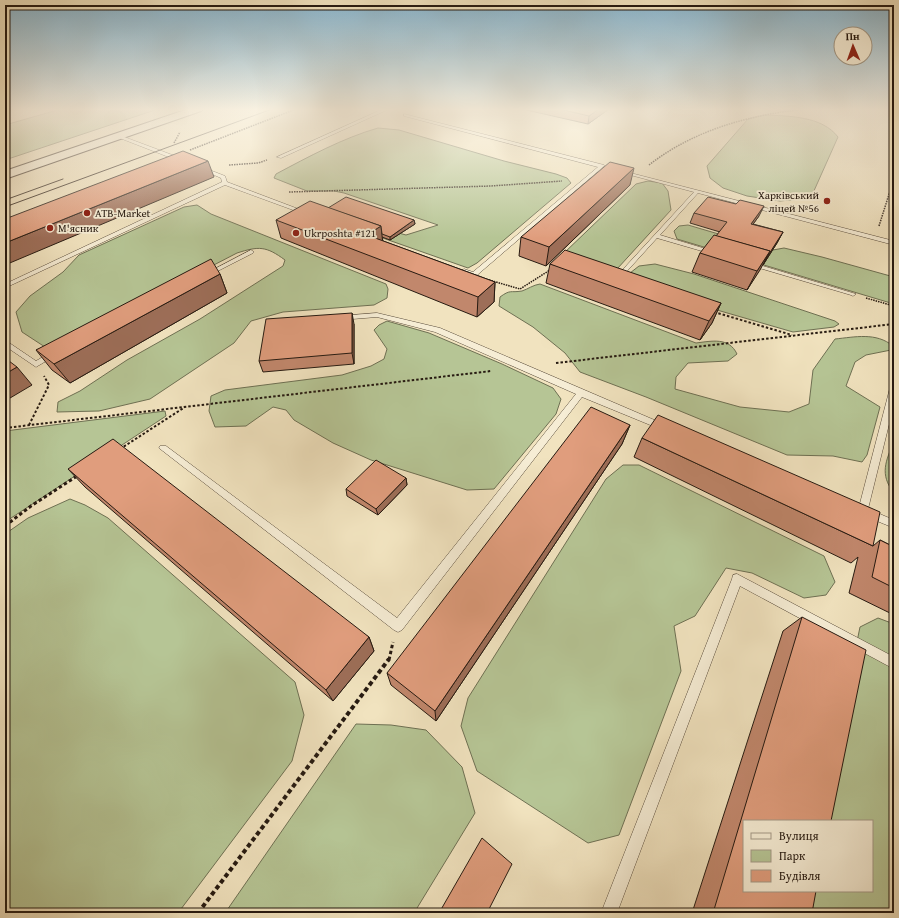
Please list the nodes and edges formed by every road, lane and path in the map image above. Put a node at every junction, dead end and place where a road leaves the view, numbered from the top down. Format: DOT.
graph roads {
  1 [pos="73,152"];
  2 [pos="163,152"];
  3 [pos="174,152"];
  4 [pos="185,152"];
  5 [pos="290,152"];
  6 [pos="547,152"];
  7 [pos="668,152"];
  8 [pos="174,156"];
  9 [pos="278,157"];
  10 [pos="185,162"];
  11 [pos="227,165"];
  12 [pos="196,166"];
  13 [pos="602,166"];
  14 [pos="609,168"];
  15 [pos="616,170"];
  16 [pos="5,175"];
  17 [pos="637,175"];
  18 [pos="586,179"];
  19 [pos="225,183"];
  20 [pos="696,191"];
  21 [pos="890,191"];
  22 [pos="286,192"];
  23 [pos="310,215"];
  24 [pos="656,236"];
  25 [pos="875,238"];
  26 [pos="894,243"];
  27 [pos="251,252"];
  28 [pos="724,256"];
  29 [pos="747,263"];
  30 [pos="459,269"];
  31 [pos="556,269"];
  32 [pos="474,275"];
  33 [pos="202,277"];
  34 [pos="610,277"];
  35 [pos="616,279"];
  36 [pos="624,282"];
  37 [pos="5,286"];
  38 [pos="853,294"];
  39 [pos="894,306"];
  40 [pos="714,312"];
  41 [pos="330,319"];
  42 [pos="894,324"];
  43 [pos="794,336"];
  44 [pos="5,342"];
  45 [pos="64,349"];
  46 [pos="36,364"];
  47 [pos="553,364"];
  48 [pos="522,367"];
  49 [pos="894,388"];
  50 [pos="582,394"];
  51 [pos="186,407"];
  52 [pos="891,414"];
  53 [pos="29,425"];
  54 [pos="5,428"];
  55 [pos="675,433"];
  56 [pos="163,448"];
  57 [pos="115,452"];
  58 [pos="82,473"];
  59 [pos="894,524"];
  60 [pos="5,526"];
  61 [pos="389,660"];
  62 [pos="894,663"];
  63 [pos="198,913"];
  64 [pos="609,913"];
  1 -- 16 [label="main road"];
  2 -- 8 [label="lane"];
  3 -- 8 [label="path"];
  4 -- 8 [label="path"];
  5 -- 9 [label="lane"];
  6 -- 13 [label="lane"];
  7 -- 17 [label="path"];
  8 -- 10 [label="lane"];
  9 -- 11 [label="path"];
  12 -- 19 [label="lane"];
  13 -- 14 [label="lane"];
  13 -- 18 [label="lane"];
  15 -- 17 [label="lane"];
  17 -- 20 [label="lane"];
  18 -- 22 [label="path"];
  18 -- 32 [label="lane"];
  19 -- 23 [label="lane"];
  19 -- 37 [label="lane"];
  20 -- 24 [label="lane"];
  20 -- 25 [label="lane"];
  21 -- 25 [label="path"];
  24 -- 28 [label="lane"];
  24 -- 35 [label="lane"];
  25 -- 26 [label="lane"];
  27 -- 33 [label="lane"];
  29 -- 38 [label="lane"];
  30 -- 32 [label="lane"];
  31 -- 32 [label="path"];
  34 -- 35 [label="lane"];
  35 -- 36 [label="lane"];
  38 -- 39 [label="path"];
  40 -- 43 [label="path"];
  41 -- 48 [label="lane"];
  42 -- 43 [label="path"];
  43 -- 47 [label="path"];
  44 -- 46 [label="lane"];
  45 -- 46 [label="lane"];
  46 -- 53 [label="path"];
  48 -- 50 [label="lane"];
  48 -- 51 [label="path"];
  49 -- 52 [label="lane"];
  50 -- 55 [label="lane"];
  50 -- 56 [label="lane"];
  51 -- 53 [label="path"];
  51 -- 57 [label="path"];
  52 -- 59 [label="lane"];
  53 -- 54 [label="path"];
  58 -- 60 [label="path"];
  61 -- 63 [label="path"];
  62 -- 64 [label="lane"];
}
